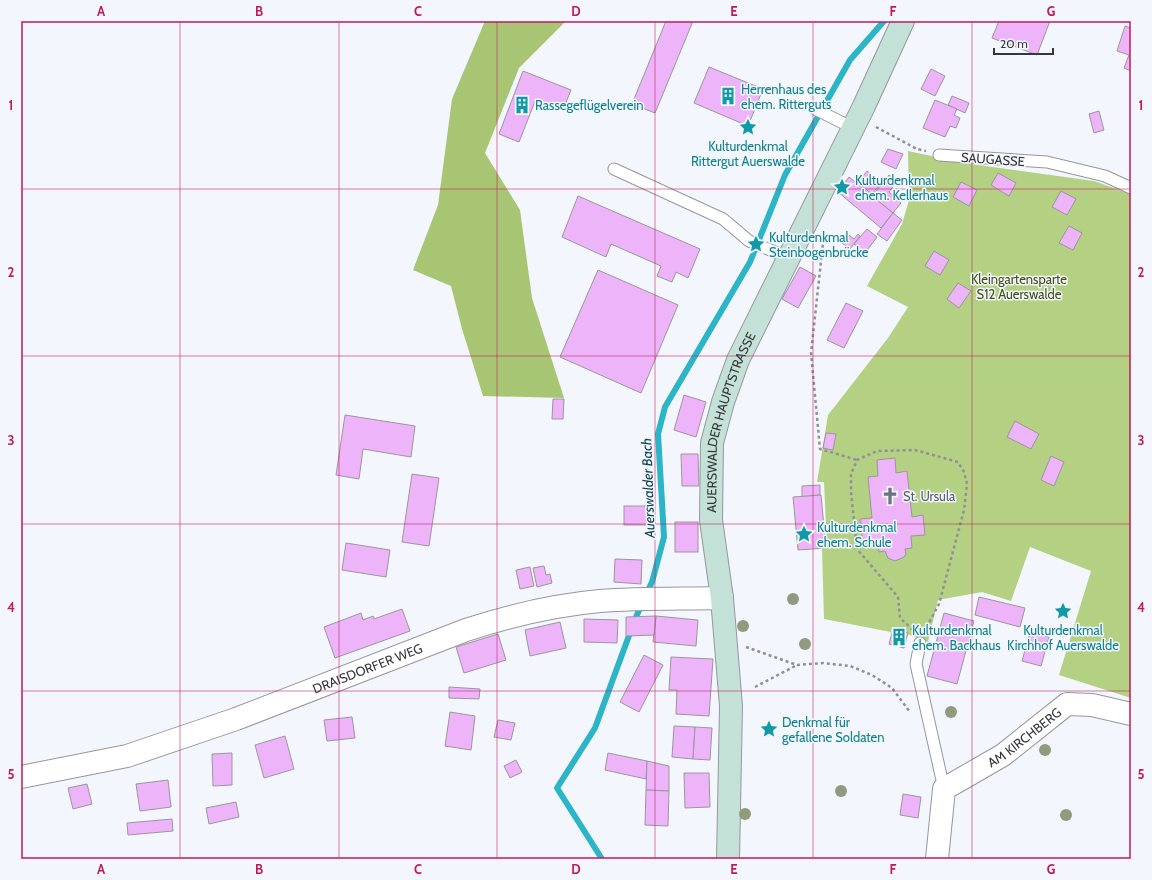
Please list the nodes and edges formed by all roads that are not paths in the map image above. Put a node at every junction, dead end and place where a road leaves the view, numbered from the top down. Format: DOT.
graph roads {
  1 [pos="903,21"];
  2 [pos="815,109"];
  3 [pos="856,123"];
  4 [pos="940,155"];
  5 [pos="614,169"];
  6 [pos="1131,188"];
  7 [pos="789,258"];
  8 [pos="722,598"];
  9 [pos="921,638"];
  10 [pos="1131,714"];
  11 [pos="21,777"];
  12 [pos="944,789"];
  13 [pos="728,859"];
  14 [pos="937,859"];
  1 -- 3 [label="main road, AUERSWALDER HAUPTSTRASSE"];
  2 -- 3 [label="lane"];
  3 -- 7 [label="main road, AUERSWALDER HAUPTSTRASSE"];
  4 -- 6 [label="lane, SAUGASSE"];
  5 -- 7 [label="lane"];
  7 -- 8 [label="main road, AUERSWALDER HAUPTSTRASSE"];
  8 -- 11 [label="street, DRAISDORFER WEG"];
  8 -- 13 [label="main road, AUERSWALDER HAUPTSTRASSE"];
  9 -- 12 [label="lane"];
  10 -- 12 [label="street, AM KIRCHBERG"];
  12 -- 14 [label="street"];
}
